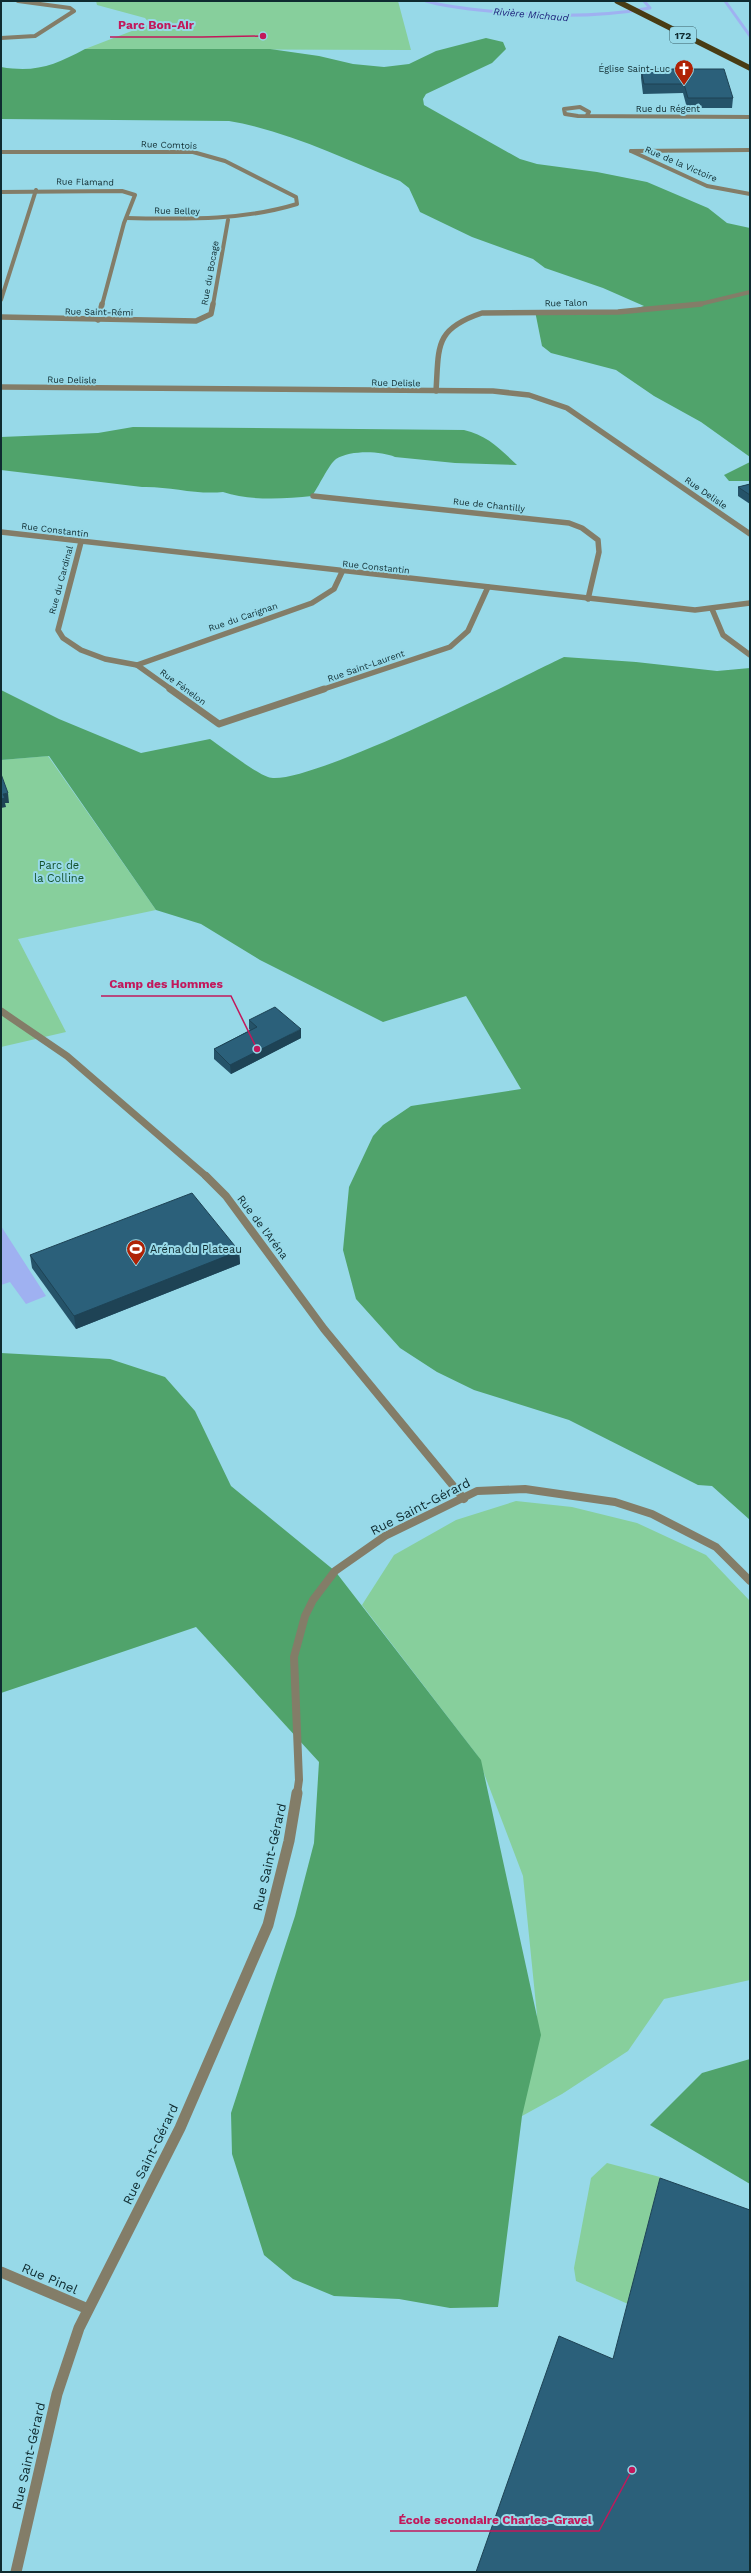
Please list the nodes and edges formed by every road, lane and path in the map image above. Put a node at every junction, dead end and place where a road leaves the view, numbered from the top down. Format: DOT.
graph roads {
  1 [pos="18,1"];
  2 [pos="617,1"];
  3 [pos="1,38"];
  4 [pos="750,68"];
  5 [pos="587,115"];
  6 [pos="750,116"];
  7 [pos="750,150"];
  8 [pos="1,152"];
  9 [pos="36,190"];
  10 [pos="1,192"];
  11 [pos="750,194"];
  12 [pos="127,218"];
  13 [pos="228,220"];
  14 [pos="750,292"];
  15 [pos="1,300"];
  16 [pos="1,317"];
  17 [pos="98,320"];
  18 [pos="196,321"];
  19 [pos="1,387"];
  20 [pos="436,391"];
  21 [pos="313,496"];
  22 [pos="1,532"];
  23 [pos="750,534"];
  24 [pos="81,542"];
  25 [pos="342,572"];
  26 [pos="488,587"];
  27 [pos="588,599"];
  28 [pos="750,603"];
  29 [pos="712,609"];
  30 [pos="750,655"];
  31 [pos="137,665"];
  32 [pos="219,724"];
  33 [pos="1,1012"];
  34 [pos="464,1499"];
  35 [pos="750,1581"];
  36 [pos="1,2272"];
  37 [pos="88,2309"];
  38 [pos="16,2572"];
  1 -- 3 [label="street"];
  2 -- 4 [label="main road, 172"];
  5 -- 5 [label="street, Rue du Régent"];
  5 -- 6 [label="street, Rue du Régent"];
  7 -- 11 [label="street, Rue de la Victoire"];
  8 -- 13 [label="street, Rue Comtois"];
  9 -- 10 [label="street, Rue Flamand"];
  9 -- 12 [label="street, Rue Flamand"];
  9 -- 15 [label="street"];
  12 -- 13 [label="street, Rue Belley"];
  12 -- 17 [label="street, Rue Flamand"];
  13 -- 18 [label="street, Rue du Bocage"];
  14 -- 20 [label="street, Rue Talon"];
  16 -- 17 [label="street, Rue Saint-Rémi"];
  17 -- 18 [label="street, Rue Saint-Rémi"];
  19 -- 20 [label="street, Rue Delisle"];
  20 -- 23 [label="street, Rue Delisle"];
  21 -- 27 [label="street, Rue de Chantilly"];
  22 -- 24 [label="street, Rue Constantin"];
  24 -- 25 [label="street, Rue Constantin"];
  24 -- 31 [label="street, Rue du Cardinal"];
  25 -- 26 [label="street, Rue Constantin"];
  25 -- 31 [label="street, Rue du Carignan"];
  26 -- 27 [label="street, Rue Constantin"];
  26 -- 32 [label="street, Rue Saint-Laurent"];
  27 -- 29 [label="street, Rue Constantin"];
  28 -- 29 [label="street, Rue Constantin"];
  29 -- 30 [label="street"];
  31 -- 32 [label="street, Rue Fénelon"];
  33 -- 34 [label="street, Rue de l'Aréna"];
  34 -- 35 [label="street, Rue Saint-Gérard"];
  34 -- 37 [label="street, Rue Saint-Gérard"];
  36 -- 37 [label="street, Rue Pinel"];
  37 -- 38 [label="street, Rue Saint-Gérard"];
}
